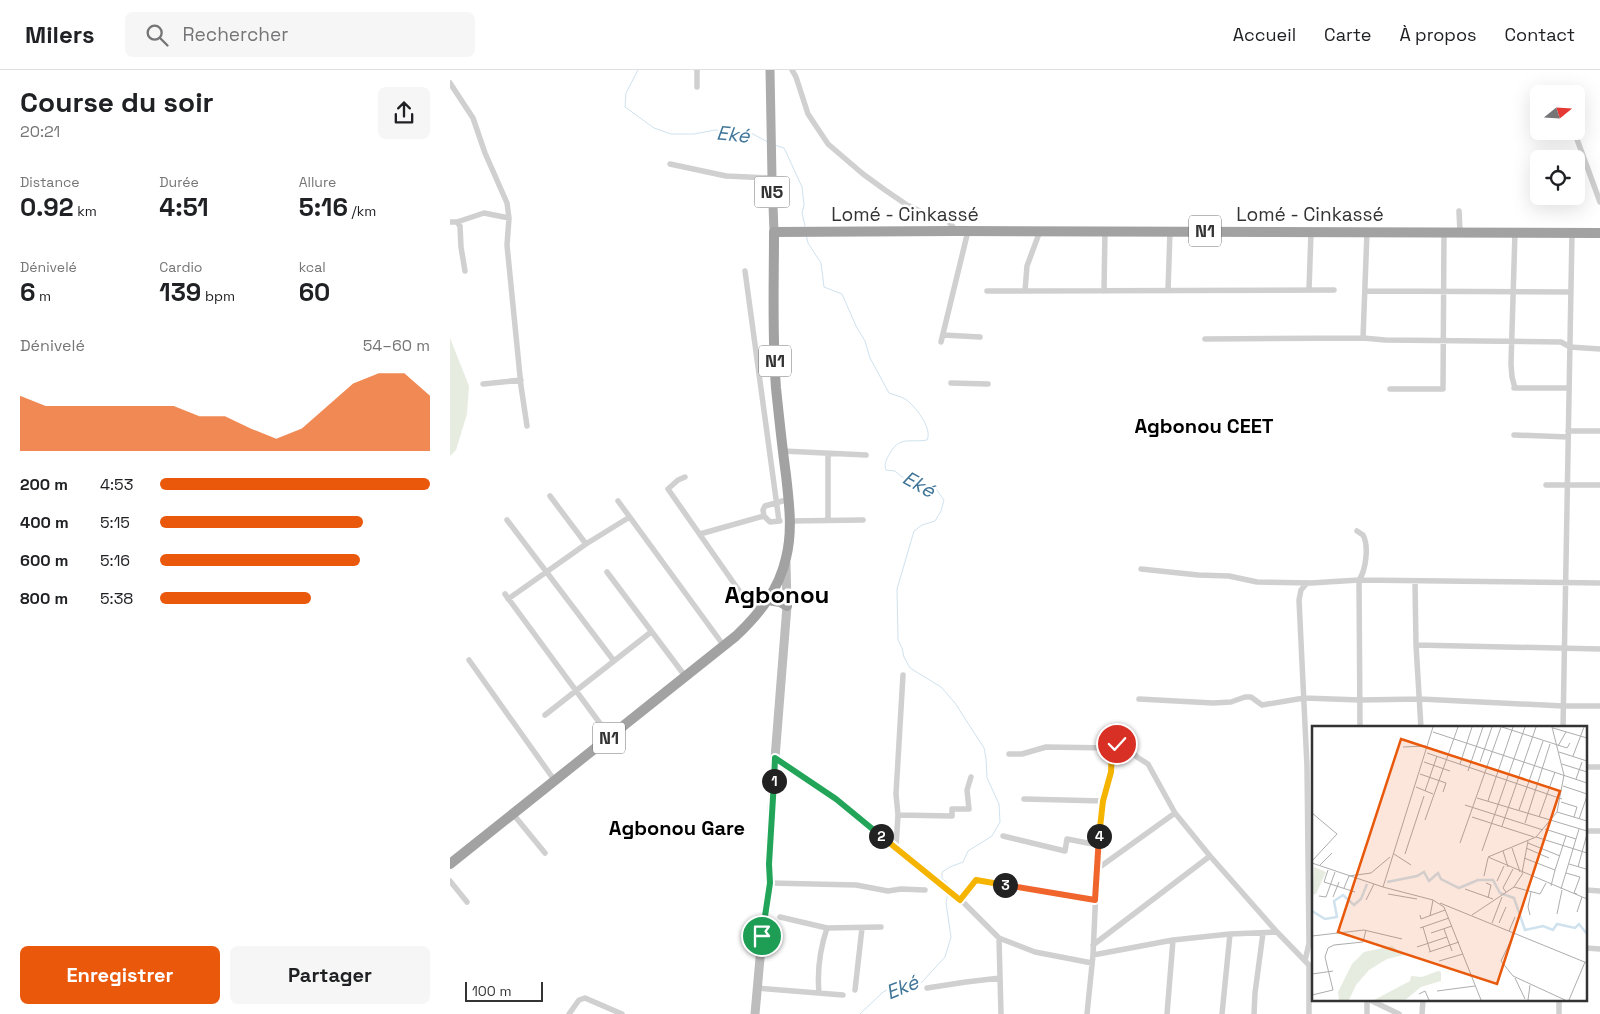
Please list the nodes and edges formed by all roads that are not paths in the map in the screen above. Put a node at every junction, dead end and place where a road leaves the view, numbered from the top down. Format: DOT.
graph roads {
  1 [pos="697,70"];
  2 [pos="770,70"];
  3 [pos="792,70"];
  4 [pos="450,83"];
  5 [pos="697,87"];
  6 [pos="1577,140"];
  7 [pos="670,164"];
  8 [pos="772,178"];
  9 [pos="1600,202"];
  10 [pos="1459,211"];
  11 [pos="509,218"];
  12 [pos="450,222"];
  13 [pos="457,222"];
  14 [pos="956,231"];
  15 [pos="968,231"];
  16 [pos="1040,231"];
  17 [pos="1104,231"];
  18 [pos="1170,231"];
  19 [pos="774,232"];
  20 [pos="1311,232"];
  21 [pos="1366,232"];
  22 [pos="1444,232"];
  23 [pos="1460,232"];
  24 [pos="1515,232"];
  25 [pos="1572,232"];
  26 [pos="1600,233"];
  27 [pos="466,271"];
  28 [pos="745,271"];
  29 [pos="1309,290"];
  30 [pos="1334,290"];
  31 [pos="1025,291"];
  32 [pos="1104,291"];
  33 [pos="1168,291"];
  34 [pos="1365,291"];
  35 [pos="987,292"];
  36 [pos="1442,292"];
  37 [pos="1514,292"];
  38 [pos="1571,292"];
  39 [pos="943,335"];
  40 [pos="980,337"];
  41 [pos="1363,338"];
  42 [pos="1205,339"];
  43 [pos="1442,340"];
  44 [pos="941,342"];
  45 [pos="1512,342"];
  46 [pos="1570,347"];
  47 [pos="1600,350"];
  48 [pos="521,380"];
  49 [pos="951,383"];
  50 [pos="483,384"];
  51 [pos="988,384"];
  52 [pos="1569,388"];
  53 [pos="1390,389"];
  54 [pos="528,426"];
  55 [pos="1600,431"];
  56 [pos="1568,434"];
  57 [pos="1514,435"];
  58 [pos="783,451"];
  59 [pos="828,454"];
  60 [pos="866,455"];
  61 [pos="685,477"];
  62 [pos="1546,485"];
  63 [pos="1567,485"];
  64 [pos="1600,485"];
  65 [pos="787,489"];
  66 [pos="550,496"];
  67 [pos="618,501"];
  68 [pos="781,501"];
  69 [pos="764,516"];
  70 [pos="628,518"];
  71 [pos="508,520"];
  72 [pos="828,520"];
  73 [pos="863,520"];
  74 [pos="785,521"];
  75 [pos="1357,530"];
  76 [pos="700,534"];
  77 [pos="586,544"];
  78 [pos="786,558"];
  79 [pos="1140,569"];
  80 [pos="547,572"];
  81 [pos="607,572"];
  82 [pos="1359,580"];
  83 [pos="1307,582"];
  84 [pos="1415,582"];
  85 [pos="1565,582"];
  86 [pos="1600,583"];
  87 [pos="763,606"];
  88 [pos="787,606"];
  89 [pos="651,632"];
  90 [pos="1416,645"];
  91 [pos="724,646"];
  92 [pos="1564,649"];
  93 [pos="1600,649"];
  94 [pos="469,660"];
  95 [pos="614,661"];
  96 [pos="903,675"];
  97 [pos="685,676"];
  98 [pos="576,692"];
  99 [pos="1304,698"];
  100 [pos="1139,699"];
  101 [pos="1420,699"];
  102 [pos="1360,700"];
  103 [pos="1563,706"];
  104 [pos="1600,706"];
  105 [pos="545,715"];
  106 [pos="1360,726"];
  107 [pos="1421,726"];
  108 [pos="1562,726"];
  109 [pos="610,737"];
  110 [pos="1112,748"];
  111 [pos="1009,754"];
  112 [pos="775,758"];
  113 [pos="1307,766"];
  114 [pos="1312,766"];
  115 [pos="971,777"];
  116 [pos="555,781"];
  117 [pos="1024,799"];
  118 [pos="1103,801"];
  119 [pos="1175,813"];
  120 [pos="512,814"];
  121 [pos="898,814"];
  122 [pos="1003,836"];
  123 [pos="1098,845"];
  124 [pos="896,847"];
  125 [pos="545,853"];
  126 [pos="1210,856"];
  127 [pos="450,864"];
  128 [pos="1097,869"];
  129 [pos="450,881"];
  130 [pos="770,883"];
  131 [pos="925,890"];
  132 [pos="960,900"];
  133 [pos="1095,900"];
  134 [pos="468,902"];
  135 [pos="780,917"];
  136 [pos="881,927"];
  137 [pos="827,928"];
  138 [pos="862,928"];
  139 [pos="1277,932"];
  140 [pos="1263,933"];
  141 [pos="1230,934"];
  142 [pos="999,938"];
  143 [pos="1173,940"];
  144 [pos="1093,945"];
  145 [pos="1093,955"];
  146 [pos="1092,963"];
  147 [pos="1309,964"];
  148 [pos="1000,978"];
  149 [pos="757,988"];
  150 [pos="927,988"];
  151 [pos="855,990"];
  152 [pos="819,993"];
  153 [pos="843,995"];
  154 [pos="1373,1002"];
  155 [pos="569,1014"];
  156 [pos="622,1014"];
  157 [pos="755,1014"];
  158 [pos="1001,1014"];
  159 [pos="1087,1014"];
  160 [pos="1167,1014"];
  161 [pos="1222,1014"];
  162 [pos="1254,1014"];
  163 [pos="1310,1014"];
  164 [pos="1399,1014"];
  1 -- 5 [label="street"];
  2 -- 8 [label="main road, N5"];
  3 -- 14 [label="street"];
  4 -- 11 [label="street"];
  6 -- 9 [label="street"];
  7 -- 8 [label="street"];
  8 -- 19 [label="main road, N5"];
  10 -- 23 [label="street"];
  11 -- 13 [label="street"];
  11 -- 48 [label="street"];
  12 -- 13 [label="street"];
  13 -- 27 [label="street"];
  14 -- 15 [label="highway, Lomé - Cinkassé / N1"];
  14 -- 19 [label="highway, Lomé - Cinkassé / N1"];
  15 -- 16 [label="highway, Lomé - Cinkassé / N1"];
  15 -- 39 [label="street"];
  16 -- 17 [label="highway, Lomé - Cinkassé / N1"];
  16 -- 31 [label="street"];
  17 -- 18 [label="highway, Lomé - Cinkassé / N1"];
  17 -- 32 [label="street"];
  18 -- 20 [label="highway, Lomé - Cinkassé / N1"];
  18 -- 33 [label="street"];
  19 -- 58 [label="highway, N1"];
  20 -- 21 [label="highway, Lomé - Cinkassé / N1"];
  20 -- 29 [label="street"];
  21 -- 22 [label="highway, Lomé - Cinkassé / N1"];
  21 -- 34 [label="street"];
  22 -- 23 [label="highway, Lomé - Cinkassé / N1"];
  22 -- 36 [label="street"];
  23 -- 24 [label="highway, Lomé - Cinkassé / N1"];
  24 -- 25 [label="highway, Lomé - Cinkassé / N1"];
  24 -- 37 [label="street"];
  25 -- 26 [label="highway, Lomé - Cinkassé / N1"];
  25 -- 38 [label="street"];
  28 -- 68 [label="street"];
  29 -- 30 [label="street"];
  29 -- 33 [label="street"];
  31 -- 32 [label="street"];
  31 -- 35 [label="street"];
  32 -- 33 [label="street"];
  34 -- 36 [label="street"];
  34 -- 41 [label="street"];
  36 -- 37 [label="street"];
  36 -- 43 [label="street"];
  37 -- 38 [label="street"];
  37 -- 45 [label="street"];
  38 -- 46 [label="street"];
  39 -- 40 [label="street"];
  39 -- 44 [label="street"];
  41 -- 42 [label="street"];
  41 -- 43 [label="street"];
  43 -- 45 [label="street"];
  43 -- 53 [label="street"];
  45 -- 46 [label="street"];
  45 -- 52 [label="street"];
  46 -- 47 [label="street"];
  46 -- 52 [label="street"];
  48 -- 50 [label="street"];
  48 -- 54 [label="street"];
  49 -- 51 [label="street"];
  52 -- 56 [label="street"];
  55 -- 56 [label="street"];
  56 -- 57 [label="street"];
  56 -- 63 [label="street"];
  58 -- 59 [label="street"];
  58 -- 65 [label="highway, N1"];
  59 -- 60 [label="street"];
  59 -- 72 [label="street"];
  61 -- 76 [label="street"];
  62 -- 63 [label="street"];
  63 -- 64 [label="street"];
  63 -- 85 [label="street"];
  65 -- 68 [label="highway, N1"];
  65 -- 74 [label="highway, N1"];
  66 -- 77 [label="street"];
  67 -- 70 [label="street"];
  68 -- 69 [label="street"];
  68 -- 74 [label="highway, N1"];
  69 -- 74 [label="street"];
  69 -- 76 [label="street"];
  70 -- 77 [label="street"];
  70 -- 91 [label="street"];
  71 -- 80 [label="street"];
  72 -- 73 [label="street"];
  72 -- 74 [label="street"];
  74 -- 78 [label="highway, N1"];
  74 -- 87 [label="highway, N1"];
  75 -- 82 [label="street"];
  76 -- 87 [label="street"];
  77 -- 80 [label="street"];
  78 -- 87 [label="highway, N1"];
  78 -- 88 [label="main road"];
  79 -- 83 [label="street"];
  80 -- 95 [label="street"];
  80 -- 98 [label="street"];
  81 -- 89 [label="street"];
  82 -- 83 [label="street"];
  82 -- 84 [label="street"];
  82 -- 102 [label="street"];
  83 -- 99 [label="street"];
  84 -- 85 [label="street"];
  84 -- 90 [label="street"];
  85 -- 86 [label="street"];
  85 -- 92 [label="street"];
  87 -- 88 [label="highway"];
  87 -- 91 [label="highway, N1"];
  88 -- 112 [label="main road"];
  89 -- 95 [label="street"];
  89 -- 97 [label="street"];
  90 -- 92 [label="street"];
  90 -- 101 [label="street"];
  91 -- 97 [label="highway, N1"];
  92 -- 93 [label="street"];
  92 -- 103 [label="street"];
  94 -- 116 [label="street"];
  95 -- 98 [label="street"];
  96 -- 121 [label="street"];
  97 -- 109 [label="highway, N1"];
  98 -- 105 [label="street"];
  98 -- 109 [label="street"];
  99 -- 100 [label="street"];
  99 -- 102 [label="street"];
  99 -- 113 [label="street"];
  101 -- 102 [label="street"];
  101 -- 103 [label="street"];
  101 -- 107 [label="street"];
  102 -- 106 [label="street"];
  103 -- 104 [label="street"];
  103 -- 108 [label="street"];
  109 -- 116 [label="highway, N1"];
  110 -- 111 [label="street"];
  112 -- 124 [label="street"];
  112 -- 130 [label="main road"];
  113 -- 114 [label="street"];
  113 -- 147 [label="street"];
  115 -- 121 [label="street"];
  116 -- 120 [label="highway, N1"];
  117 -- 118 [label="street"];
  118 -- 119 [label="street"];
  118 -- 123 [label="street"];
  119 -- 126 [label="street"];
  119 -- 128 [label="street"];
  120 -- 125 [label="street"];
  120 -- 127 [label="highway, N1"];
  121 -- 124 [label="street"];
  122 -- 123 [label="street"];
  123 -- 128 [label="street"];
  124 -- 132 [label="street"];
  126 -- 139 [label="street"];
  126 -- 144 [label="street"];
  128 -- 133 [label="street"];
  129 -- 134 [label="street"];
  130 -- 131 [label="street"];
  130 -- 149 [label="main road"];
  132 -- 133 [label="street"];
  132 -- 142 [label="street"];
  133 -- 144 [label="street"];
  135 -- 137 [label="street"];
  136 -- 138 [label="street"];
  137 -- 138 [label="street"];
  137 -- 152 [label="street"];
  138 -- 151 [label="street"];
  139 -- 140 [label="street"];
  139 -- 147 [label="street"];
  140 -- 141 [label="street"];
  140 -- 162 [label="street"];
  141 -- 143 [label="street"];
  141 -- 161 [label="street"];
  142 -- 146 [label="street"];
  142 -- 148 [label="street"];
  143 -- 145 [label="street"];
  143 -- 160 [label="street"];
  144 -- 145 [label="street"];
  145 -- 146 [label="street"];
  146 -- 159 [label="street"];
  147 -- 163 [label="street"];
  148 -- 150 [label="street"];
  148 -- 158 [label="street"];
  149 -- 152 [label="street"];
  149 -- 157 [label="main road"];
  152 -- 153 [label="street"];
  154 -- 164 [label="street"];
  155 -- 156 [label="street"];
}
